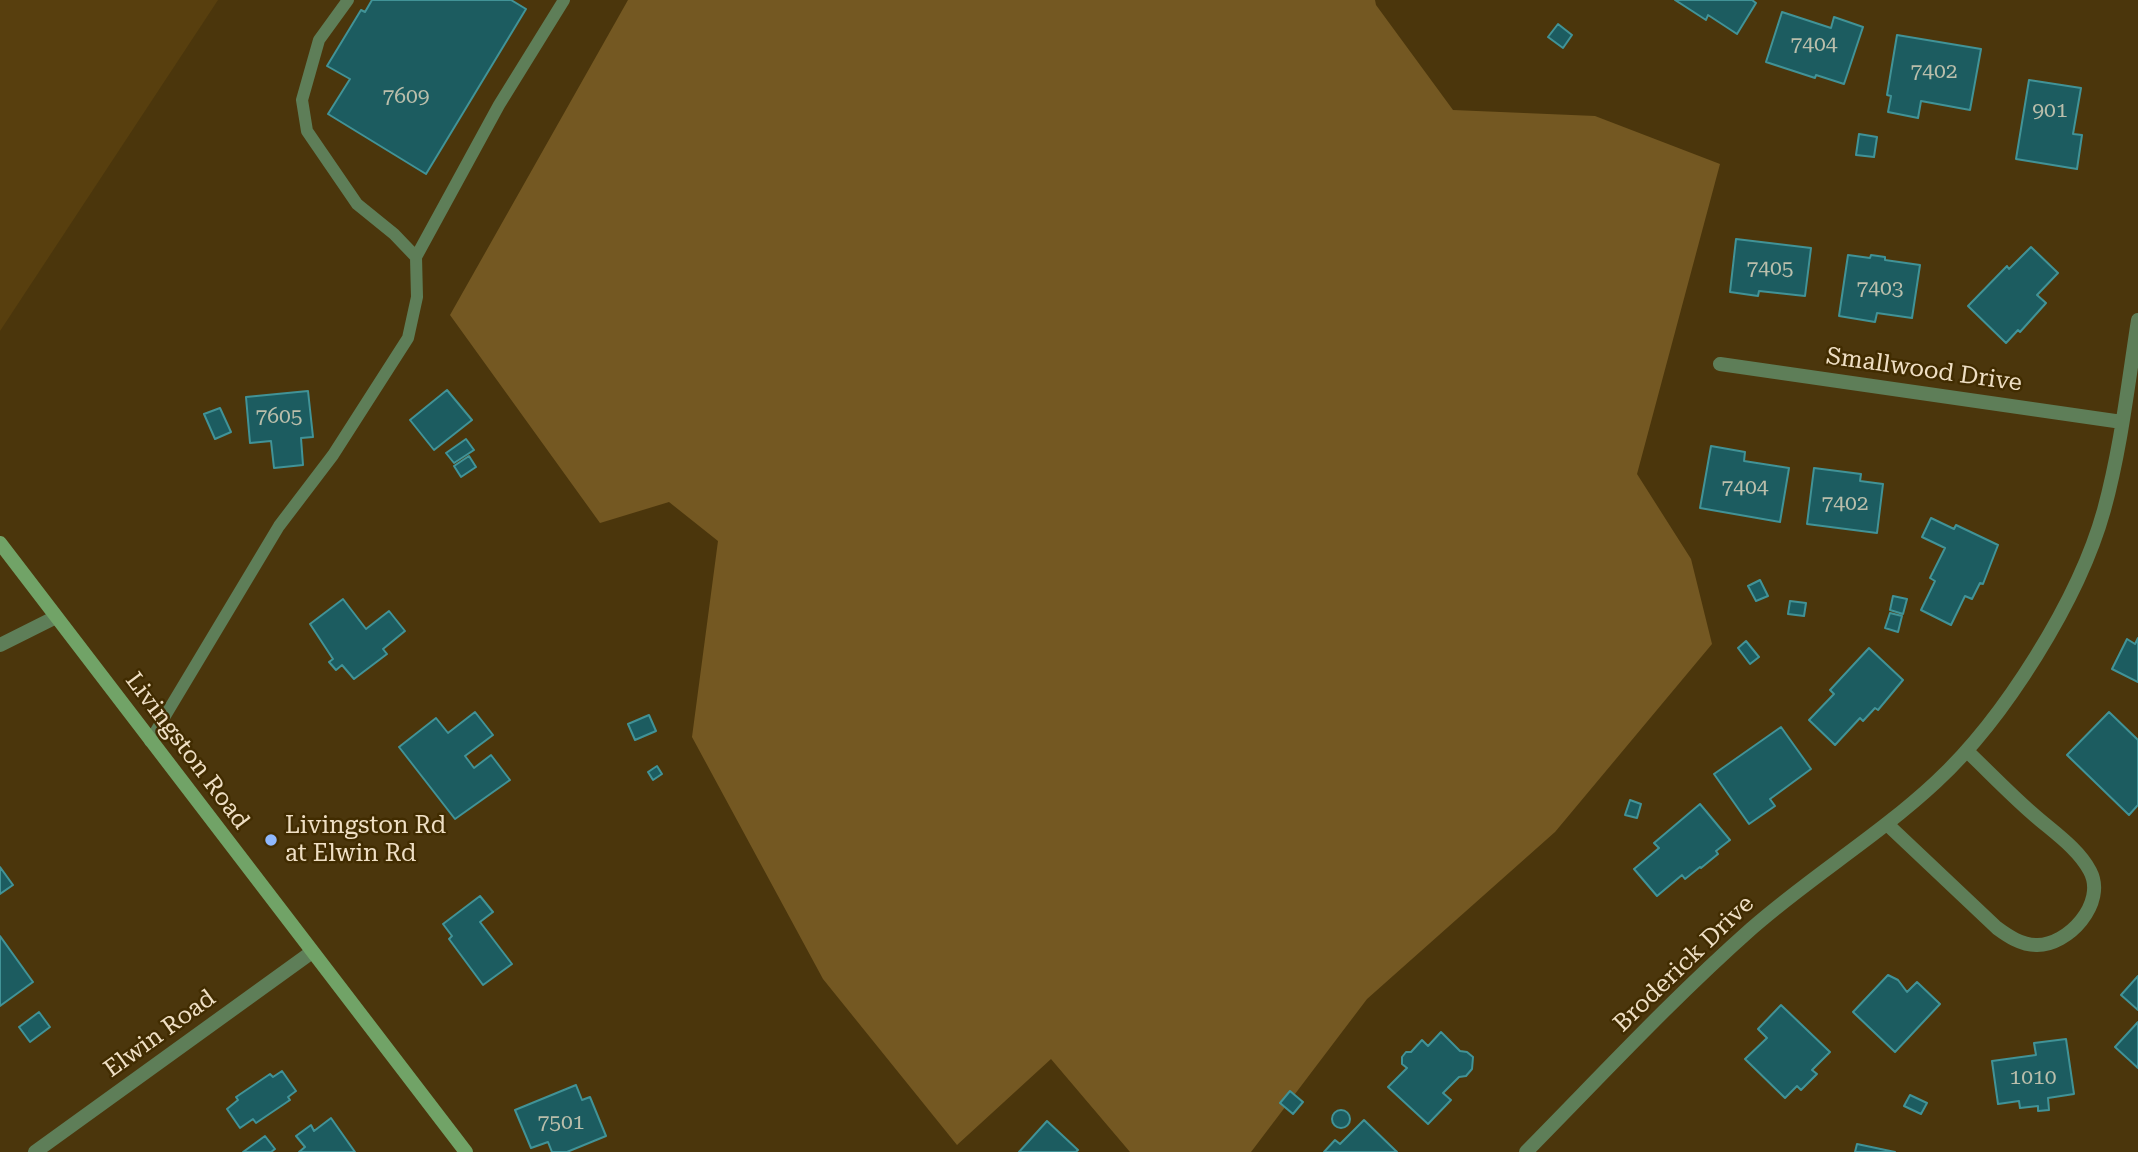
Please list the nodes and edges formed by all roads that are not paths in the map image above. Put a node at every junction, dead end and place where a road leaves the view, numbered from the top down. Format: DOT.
graph roads {
  1 [pos="348,0"];
  2 [pos="564,0"];
  3 [pos="416,257"];
  4 [pos="2138,320"];
  5 [pos="1720,364"];
  6 [pos="2122,422"];
  7 [pos="0,543"];
  8 [pos="56,618"];
  9 [pos="0,645"];
  10 [pos="150,741"];
  11 [pos="1967,751"];
  12 [pos="1888,825"];
  13 [pos="312,952"];
  14 [pos="35,1152"];
  15 [pos="466,1152"];
  16 [pos="1525,1152"];
  1 -- 3 [label="lane"];
  2 -- 3 [label="lane"];
  3 -- 10 [label="lane"];
  4 -- 6 [label="street, Broderick Drive"];
  5 -- 6 [label="street, Smallwood Drive"];
  6 -- 11 [label="street, Broderick Drive"];
  7 -- 8 [label="main road, Livingston Road"];
  8 -- 9 [label="street"];
  8 -- 10 [label="main road, Livingston Road"];
  10 -- 13 [label="main road, Livingston Road"];
  11 -- 12 [label="street, Broderick Drive"];
  11 -- 12 [label="street"];
  12 -- 16 [label="street, Broderick Drive"];
  13 -- 14 [label="street, Elwin Road"];
  13 -- 15 [label="main road, Livingston Road"];
}
